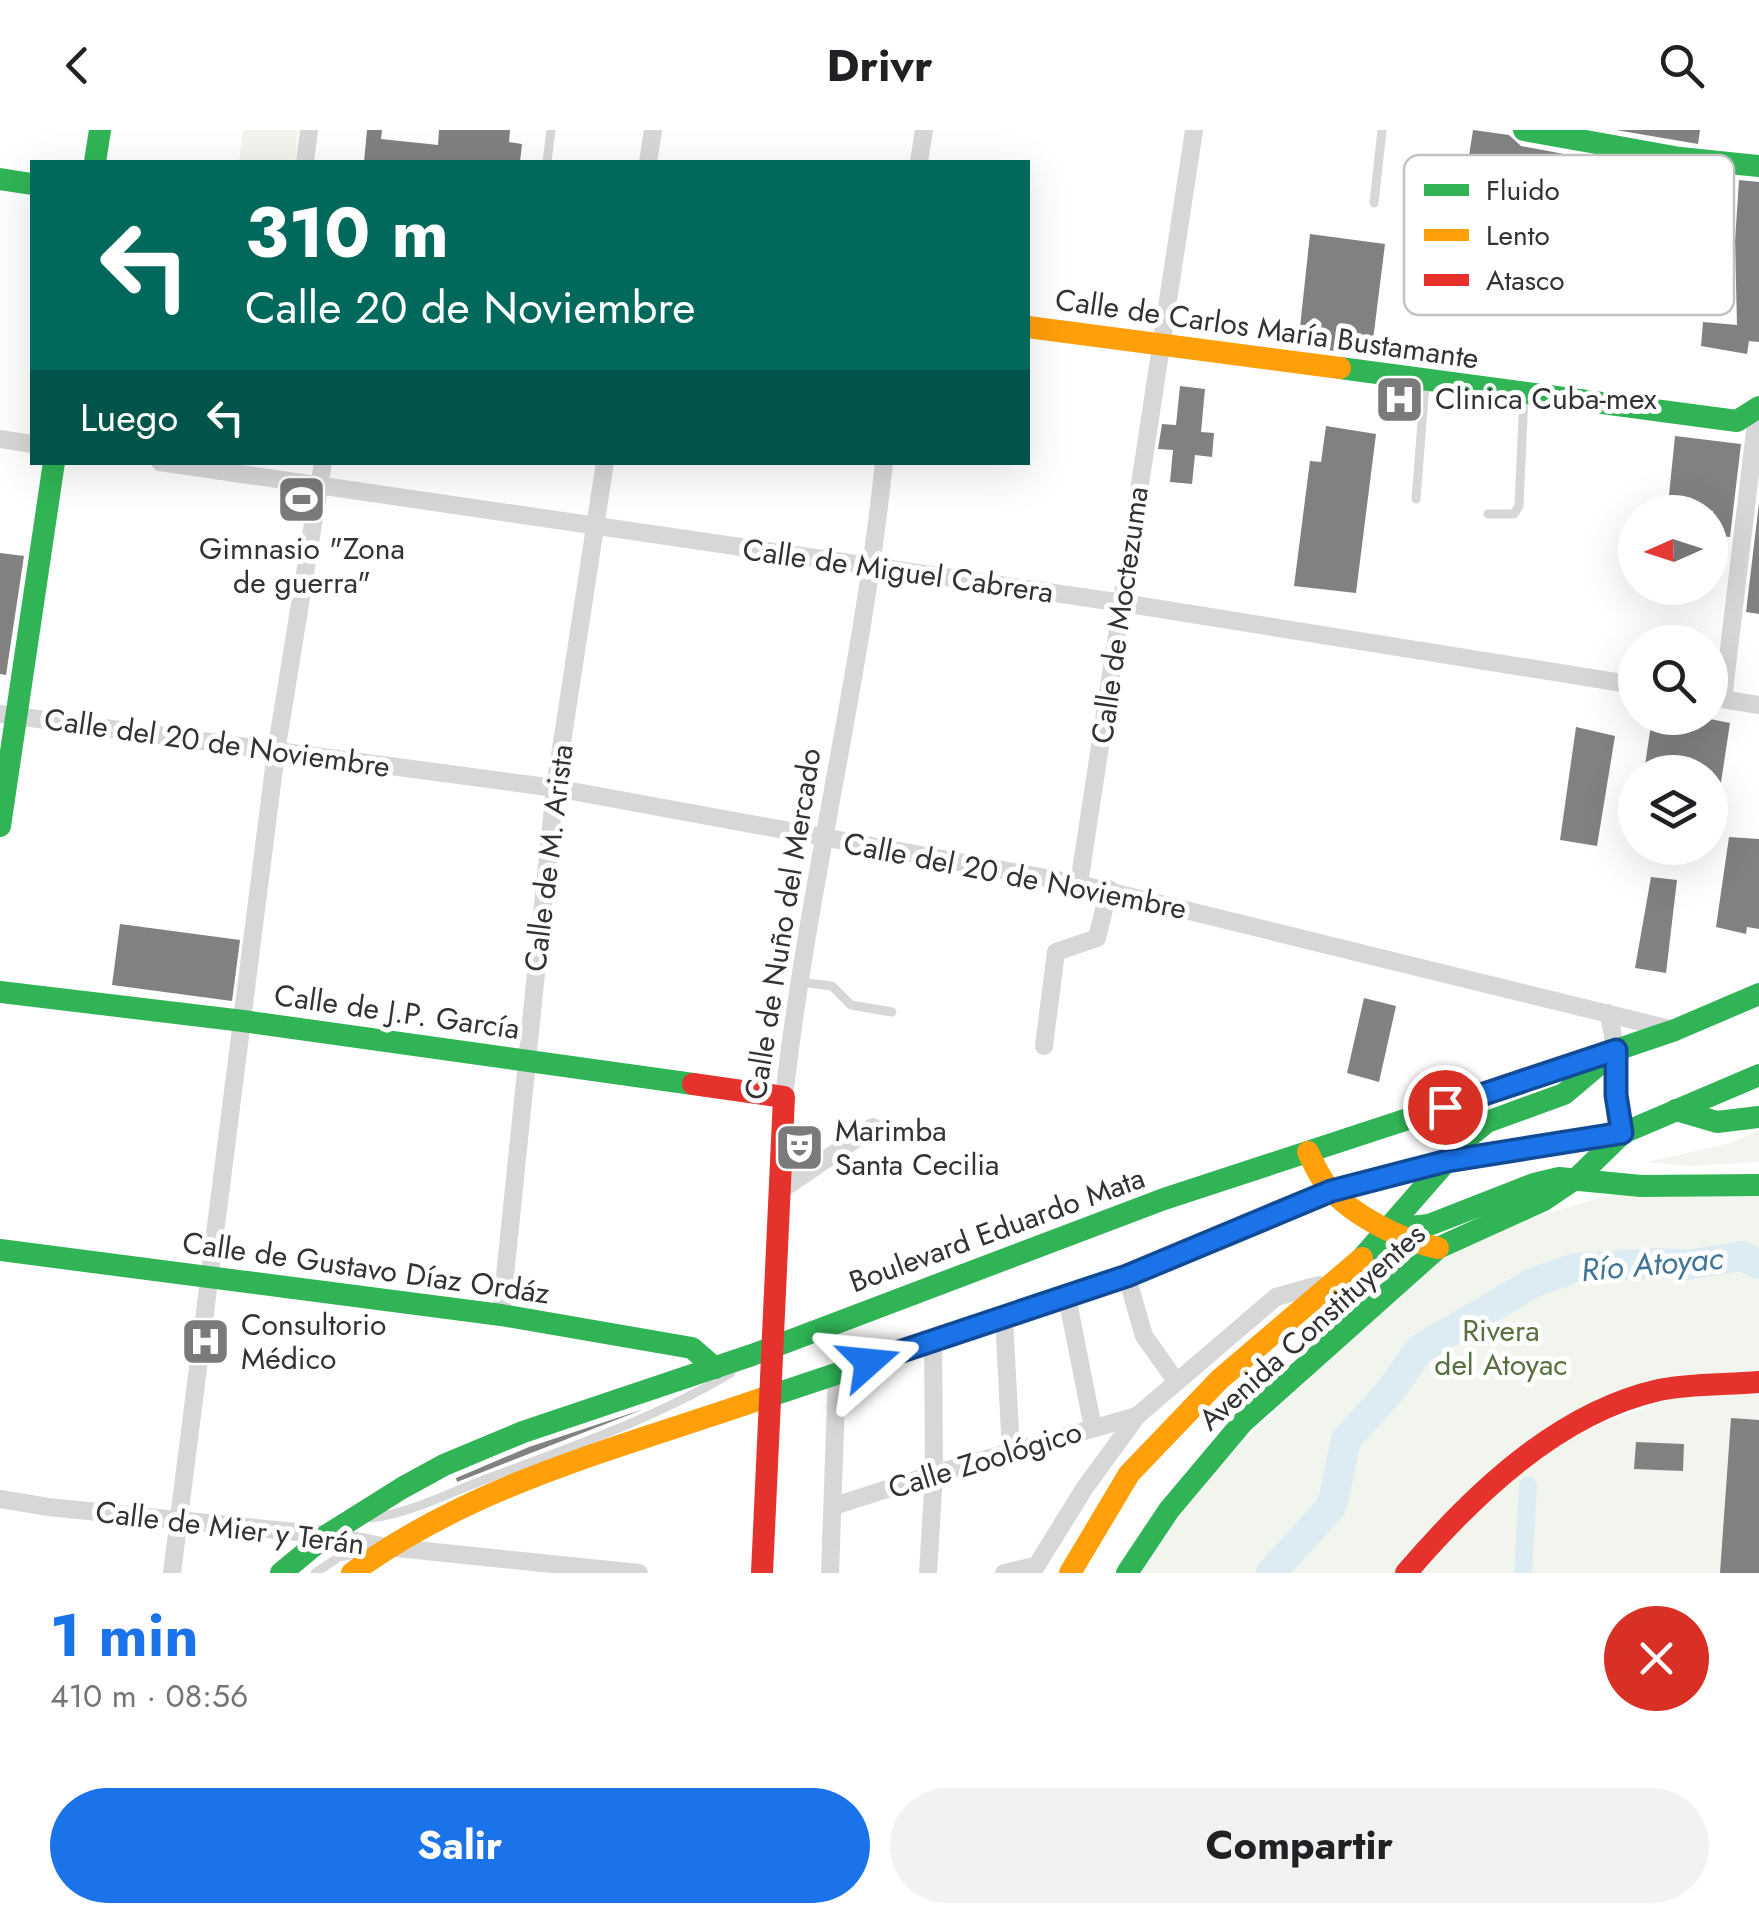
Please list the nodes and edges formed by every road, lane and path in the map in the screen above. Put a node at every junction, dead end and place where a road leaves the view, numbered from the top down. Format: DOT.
graph roads {
  1 [pos="100,130"];
  2 [pos="309,130"];
  3 [pos="551,130"];
  4 [pos="653,130"];
  5 [pos="924,130"];
  6 [pos="1194,130"];
  7 [pos="1382,130"];
  8 [pos="1524,130"];
  9 [pos="1669,155"];
  10 [pos="96,160"];
  11 [pos="305,160"];
  12 [pos="547,160"];
  13 [pos="648,160"];
  14 [pos="919,160"];
  15 [pos="1734,163"];
  16 [pos="1759,166"];
  17 [pos="0,179"];
  18 [pos="30,184"];
  19 [pos="1374,203"];
  20 [pos="1030,327"];
  21 [pos="1159,345"];
  22 [pos="1425,381"];
  23 [pos="1524,393"];
  24 [pos="1753,419"];
  25 [pos="0,439"];
  26 [pos="30,444"];
  27 [pos="53,465"];
  28 [pos="178,465"];
  29 [pos="323,465"];
  30 [pos="606,465"];
  31 [pos="884,465"];
  32 [pos="320,486"];
  33 [pos="1416,499"];
  34 [pos="1488,514"];
  35 [pos="596,528"];
  36 [pos="874,567"];
  37 [pos="1124,603"];
  38 [pos="1726,625"];
  39 [pos="1618,682"];
  40 [pos="1728,700"];
  41 [pos="1759,704"];
  42 [pos="8,715"];
  43 [pos="276,752"];
  44 [pos="555,788"];
  45 [pos="0,826"];
  46 [pos="822,838"];
  47 [pos="1079,884"];
  48 [pos="1109,890"];
  49 [pos="799,982"];
  50 [pos="0,992"];
  51 [pos="1759,994"];
  52 [pos="892,1012"];
  53 [pos="1608,1013"];
  54 [pos="244,1021"];
  55 [pos="1675,1030"];
  56 [pos="1044,1046"];
  57 [pos="1616,1050"];
  58 [pos="526,1061"];
  59 [pos="1759,1075"];
  60 [pos="784,1097"];
  61 [pos="1676,1110"];
  62 [pos="1759,1117"];
  63 [pos="873,1127"];
  64 [pos="1622,1133"];
  65 [pos="1308,1152"];
  66 [pos="1447,1161"];
  67 [pos="1578,1178"];
  68 [pos="1759,1184"];
  69 [pos="1641,1186"];
  70 [pos="781,1190"];
  71 [pos="1331,1191"];
  72 [pos="1544,1200"];
  73 [pos="1390,1229"];
  74 [pos="1438,1248"];
  75 [pos="0,1250"];
  76 [pos="1361,1260"];
  77 [pos="209,1276"];
  78 [pos="1127,1276"];
  79 [pos="1329,1282"];
  80 [pos="1395,1285"];
  81 [pos="1067,1296"];
  82 [pos="501,1315"];
  83 [pos="1004,1317"];
  84 [pos="933,1340"];
  85 [pos="761,1351"];
  86 [pos="715,1368"];
  87 [pos="837,1372"];
  88 [pos="1176,1381"];
  89 [pos="1759,1382"];
  90 [pos="769,1398"];
  91 [pos="1137,1416"];
  92 [pos="1093,1428"];
  93 [pos="1011,1452"];
  94 [pos="934,1474"];
  95 [pos="0,1499"];
  96 [pos="834,1506"];
  97 [pos="177,1519"];
  98 [pos="350,1520"];
  99 [pos="326,1535"];
  100 [pos="386,1548"];
  101 [pos="471,1564"];
  102 [pos="1033,1569"];
  103 [pos="172,1573"];
  104 [pos="281,1573"];
  105 [pos="315,1573"];
  106 [pos="352,1573"];
  107 [pos="639,1573"];
  108 [pos="762,1573"];
  109 [pos="830,1573"];
  110 [pos="928,1573"];
  111 [pos="1004,1573"];
  112 [pos="1070,1573"];
  113 [pos="1126,1573"];
  114 [pos="1406,1573"];
  1 -- 10 [label="main road"];
  2 -- 11 [label="street"];
  3 -- 12 [label="lane"];
  4 -- 13 [label="street"];
  5 -- 14 [label="street"];
  6 -- 21 [label="street, Calle de Moctezuma"];
  7 -- 19 [label="lane"];
  8 -- 9 [label="main road"];
  15 -- 16 [label="main road"];
  17 -- 18 [label="main road"];
  20 -- 21 [label="main road, Calle de Carlos María Bustamante"];
  21 -- 22 [label="main road, Calle de Carlos María Bustamante"];
  21 -- 37 [label="street, Calle de Moctezuma"];
  22 -- 23 [label="main road, Calle de Carlos María Bustamante"];
  22 -- 33 [label="lane"];
  23 -- 24 [label="main road, Calle de Carlos María Bustamante"];
  23 -- 34 [label="lane"];
  24 -- 38 [label="street"];
  25 -- 26 [label="street"];
  27 -- 42 [label="main road"];
  28 -- 32 [label="street, Calle de Miguel Cabrera"];
  29 -- 32 [label="street"];
  30 -- 35 [label="street, Calle de M. Arista"];
  31 -- 36 [label="street, Calle de Nuño del Mercado"];
  32 -- 35 [label="street, Calle de Miguel Cabrera"];
  32 -- 43 [label="street"];
  35 -- 36 [label="street, Calle de Miguel Cabrera"];
  35 -- 44 [label="street, Calle de M. Arista"];
  36 -- 37 [label="street, Calle de Miguel Cabrera"];
  36 -- 46 [label="street, Calle de Nuño del Mercado"];
  37 -- 39 [label="street, Calle de Miguel Cabrera"];
  37 -- 47 [label="street, Calle de Moctezuma"];
  40 -- 41 [label="street"];
  42 -- 43 [label="street, Calle del 20 de Noviembre"];
  42 -- 45 [label="main road"];
  43 -- 44 [label="street, Calle del 20 de Noviembre"];
  43 -- 54 [label="street"];
  44 -- 46 [label="street, Calle del 20 de Noviembre"];
  44 -- 58 [label="street, Calle de M. Arista"];
  46 -- 47 [label="street, Calle del 20 de Noviembre"];
  46 -- 49 [label="street, Calle de Nuño del Mercado"];
  47 -- 48 [label="street, Calle del 20 de Noviembre"];
  48 -- 53 [label="street, Calle del 20 de Noviembre"];
  48 -- 56 [label="street"];
  49 -- 52 [label="lane"];
  49 -- 60 [label="street, Calle de Nuño del Mercado"];
  50 -- 54 [label="main road, Calle de J.P. García"];
  51 -- 55 [label="main road, Boulevard Eduardo Mata"];
  53 -- 55 [label="street, Calle del 20 de Noviembre"];
  53 -- 57 [label="street"];
  54 -- 58 [label="main road, Calle de J.P. García"];
  54 -- 77 [label="street"];
  55 -- 57 [label="main road, Boulevard Eduardo Mata"];
  57 -- 64 [label="street"];
  57 -- 65 [label="main road, Boulevard Eduardo Mata"];
  57 -- 66 [label="main road, Avenida Constituyentes"];
  58 -- 60 [label="main road, Calle de J.P. García"];
  58 -- 82 [label="street, Calle de M. Arista"];
  59 -- 61 [label="main road"];
  60 -- 70 [label="main road, Calle de Nuño del Mercado"];
  61 -- 62 [label="main road"];
  61 -- 64 [label="main road"];
  63 -- 70 [label="street"];
  64 -- 66 [label="main road"];
  64 -- 67 [label="main road, Avenida Constituyentes"];
  65 -- 71 [label="main road"];
  65 -- 85 [label="main road, Boulevard Eduardo Mata"];
  66 -- 71 [label="main road"];
  66 -- 73 [label="main road, Avenida Constituyentes"];
  67 -- 69 [label="main road"];
  67 -- 72 [label="main road, Avenida Constituyentes"];
  67 -- 73 [label="main road"];
  68 -- 69 [label="main road"];
  69 -- 72 [label="main road"];
  70 -- 85 [label="main road, Calle de Nuño del Mercado"];
  71 -- 73 [label="main road"];
  71 -- 78 [label="main road"];
  72 -- 74 [label="main road, Avenida Constituyentes"];
  73 -- 74 [label="main road"];
  73 -- 76 [label="main road, Avenida Constituyentes"];
  74 -- 80 [label="main road, Avenida Constituyentes"];
  75 -- 77 [label="main road, Calle de Gustavo Díaz Ordáz"];
  76 -- 79 [label="main road, Avenida Constituyentes"];
  76 -- 80 [label="main road"];
  77 -- 82 [label="main road, Calle de Gustavo Díaz Ordáz"];
  77 -- 97 [label="street"];
  78 -- 81 [label="main road"];
  78 -- 88 [label="street"];
  79 -- 88 [label="street"];
  79 -- 112 [label="main road, Avenida Constituyentes"];
  80 -- 113 [label="main road, Avenida Constituyentes"];
  81 -- 83 [label="main road"];
  81 -- 92 [label="street"];
  82 -- 86 [label="main road, Calle de Gustavo Díaz Ordáz"];
  83 -- 84 [label="main road"];
  83 -- 93 [label="street"];
  84 -- 87 [label="main road"];
  84 -- 94 [label="street"];
  85 -- 86 [label="main road, Boulevard Eduardo Mata"];
  85 -- 90 [label="main road, Calle de Nuño del Mercado"];
  85 -- 98 [label="lane"];
  86 -- 98 [label="main road, Boulevard Eduardo Mata"];
  87 -- 90 [label="main road"];
  87 -- 96 [label="street"];
  88 -- 91 [label="street"];
  89 -- 114 [label="main road"];
  90 -- 100 [label="main road"];
  90 -- 108 [label="main road, Calle de Nuño del Mercado"];
  91 -- 92 [label="street, Calle Zoológico"];
  91 -- 102 [label="street"];
  92 -- 93 [label="street, Calle Zoológico"];
  93 -- 94 [label="street, Calle Zoológico"];
  94 -- 96 [label="street, Calle Zoológico"];
  94 -- 110 [label="street"];
  95 -- 97 [label="street, Calle de Mier y Terán"];
  96 -- 109 [label="street"];
  97 -- 99 [label="street, Calle de Mier y Terán"];
  97 -- 103 [label="street"];
  98 -- 99 [label="main road, Boulevard Eduardo Mata"];
  99 -- 100 [label="street, Calle de Mier y Terán"];
  99 -- 104 [label="main road, Boulevard Eduardo Mata"];
  100 -- 101 [label="street, Calle de Mier y Terán"];
  100 -- 105 [label="lane"];
  100 -- 106 [label="main road"];
  101 -- 107 [label="street, Calle de Mier y Terán"];
  102 -- 111 [label="street"];
}
